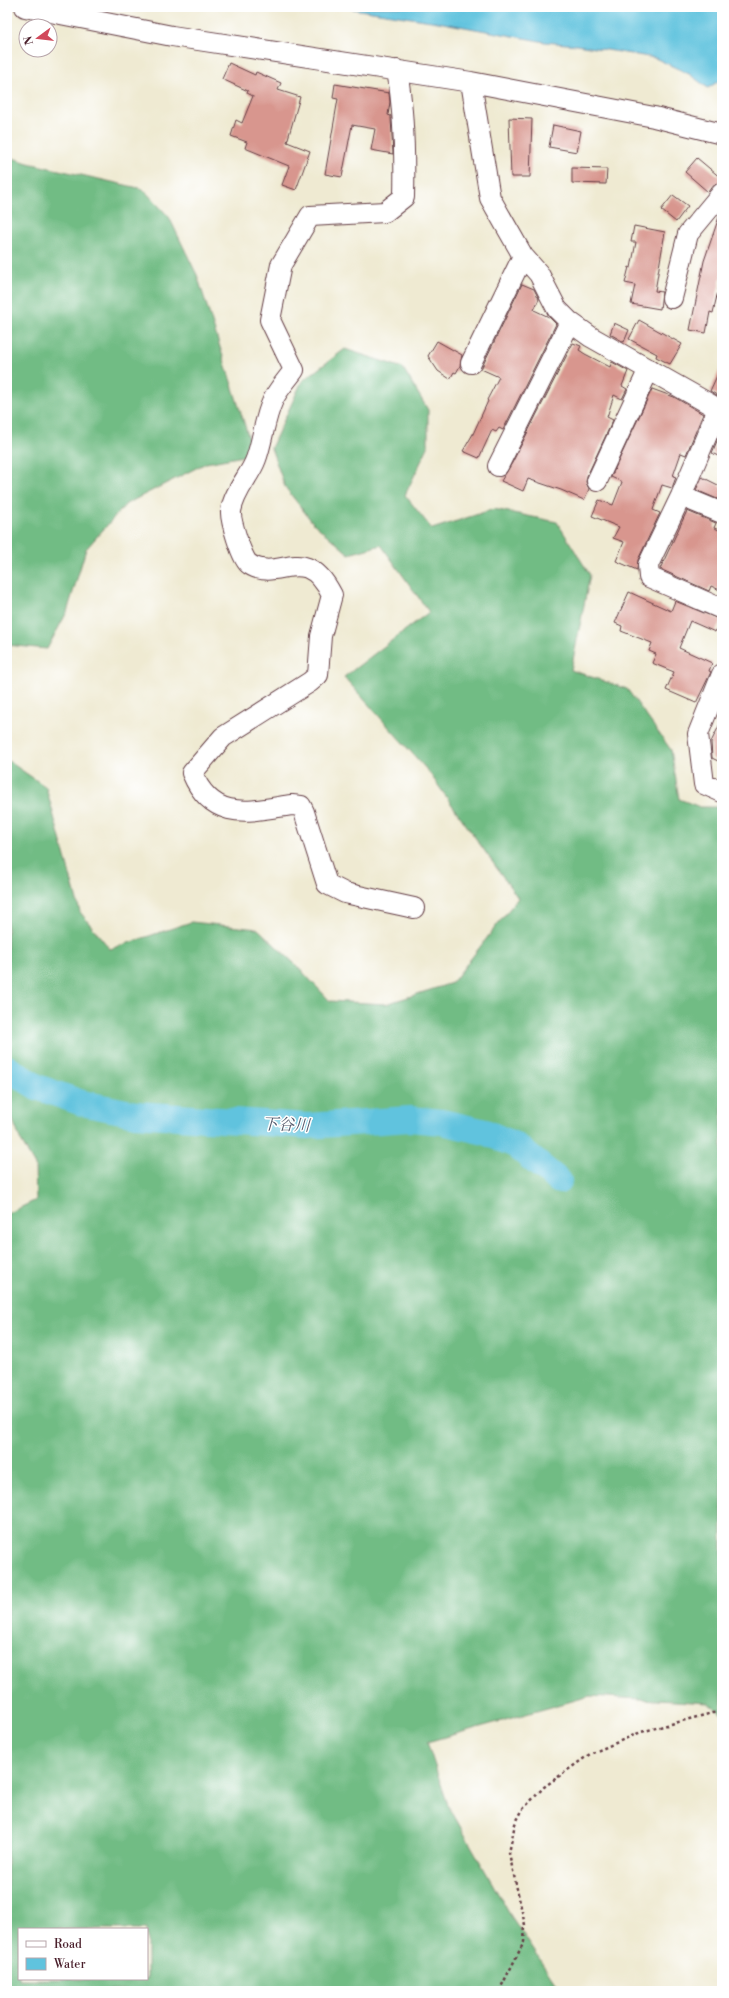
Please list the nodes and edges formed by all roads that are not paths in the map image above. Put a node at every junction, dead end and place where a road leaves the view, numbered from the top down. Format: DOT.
graph roads {
  1 [pos="25,7"];
  2 [pos="397,70"];
  3 [pos="471,82"];
  4 [pos="722,134"];
  5 [pos="722,193"];
  6 [pos="523,256"];
  7 [pos="672,298"];
  8 [pos="570,322"];
  9 [pos="471,363"];
  10 [pos="649,369"];
  11 [pos="720,410"];
  12 [pos="498,466"];
  13 [pos="597,481"];
  14 [pos="682,496"];
  15 [pos="722,513"];
  16 [pos="722,609"];
  17 [pos="722,674"];
  18 [pos="722,792"];
  19 [pos="414,908"];
  1 -- 2 [label="street"];
  2 -- 3 [label="street"];
  2 -- 19 [label="street"];
  3 -- 4 [label="street"];
  3 -- 6 [label="street"];
  5 -- 7 [label="street"];
  6 -- 8 [label="street"];
  6 -- 9 [label="street"];
  8 -- 10 [label="street"];
  8 -- 12 [label="street"];
  10 -- 11 [label="street"];
  10 -- 13 [label="street"];
  11 -- 14 [label="street"];
  14 -- 15 [label="street"];
  14 -- 16 [label="street"];
  17 -- 18 [label="street"];
}
